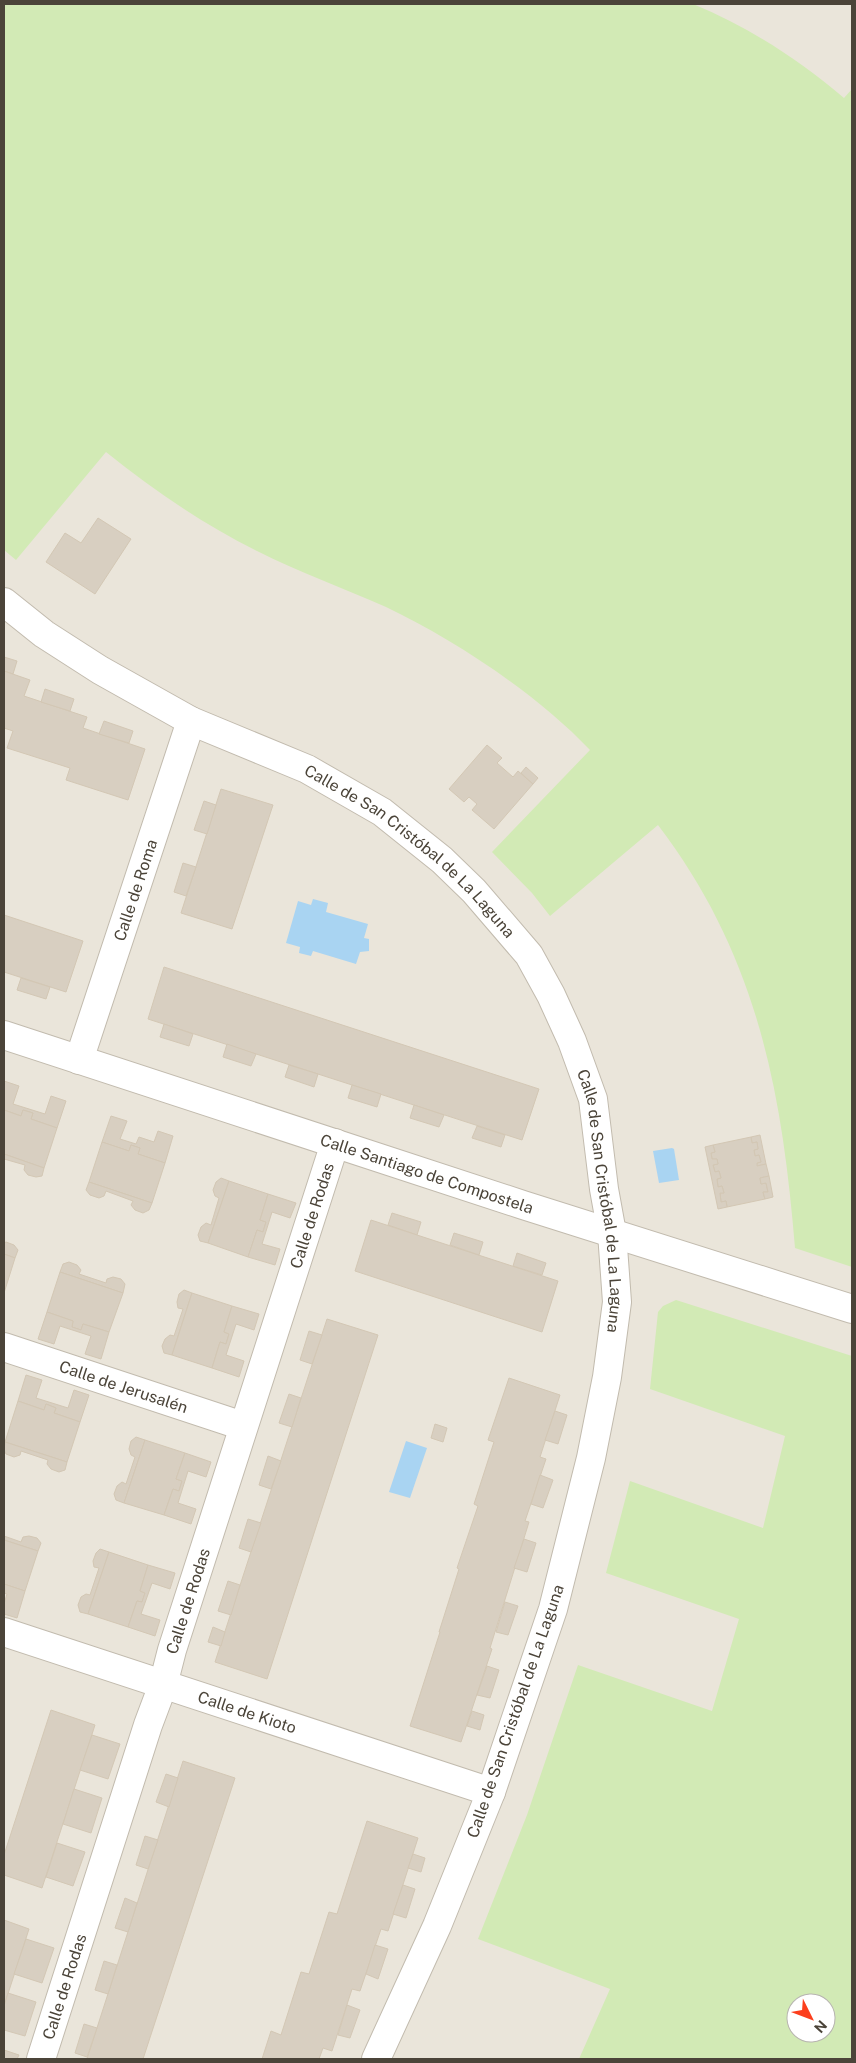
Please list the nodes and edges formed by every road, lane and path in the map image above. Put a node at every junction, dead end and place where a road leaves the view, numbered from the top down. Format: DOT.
graph roads {
  1 [pos="4,602"];
  2 [pos="191,721"];
  3 [pos="4,1035"];
  4 [pos="79,1060"];
  5 [pos="335,1143"];
  6 [pos="612,1233"];
  7 [pos="852,1309"];
  8 [pos="4,1347"];
  9 [pos="243,1426"];
  10 [pos="4,1632"];
  11 [pos="163,1685"];
  12 [pos="491,1792"];
  13 [pos="40,2059"];
  14 [pos="376,2059"];
  1 -- 2 [label="street, Calle de San Cristóbal de La Laguna"];
  2 -- 4 [label="street, Calle de Roma"];
  2 -- 6 [label="street, Calle de San Cristóbal de La Laguna"];
  3 -- 4 [label="street, Calle Santiago de Compostela"];
  4 -- 5 [label="street, Calle Santiago de Compostela"];
  5 -- 6 [label="street, Calle Santiago de Compostela"];
  5 -- 9 [label="street, Calle de Rodas"];
  6 -- 7 [label="street, Calle Santiago de Compostela"];
  6 -- 12 [label="street, Calle de San Cristóbal de La Laguna"];
  8 -- 9 [label="street, Calle de Jerusalén"];
  9 -- 11 [label="street, Calle de Rodas"];
  10 -- 11 [label="street, Calle de Kioto"];
  11 -- 12 [label="street, Calle de Kioto"];
  11 -- 13 [label="street, Calle de Rodas"];
  12 -- 14 [label="street, Calle de San Cristóbal de La Laguna"];
}
